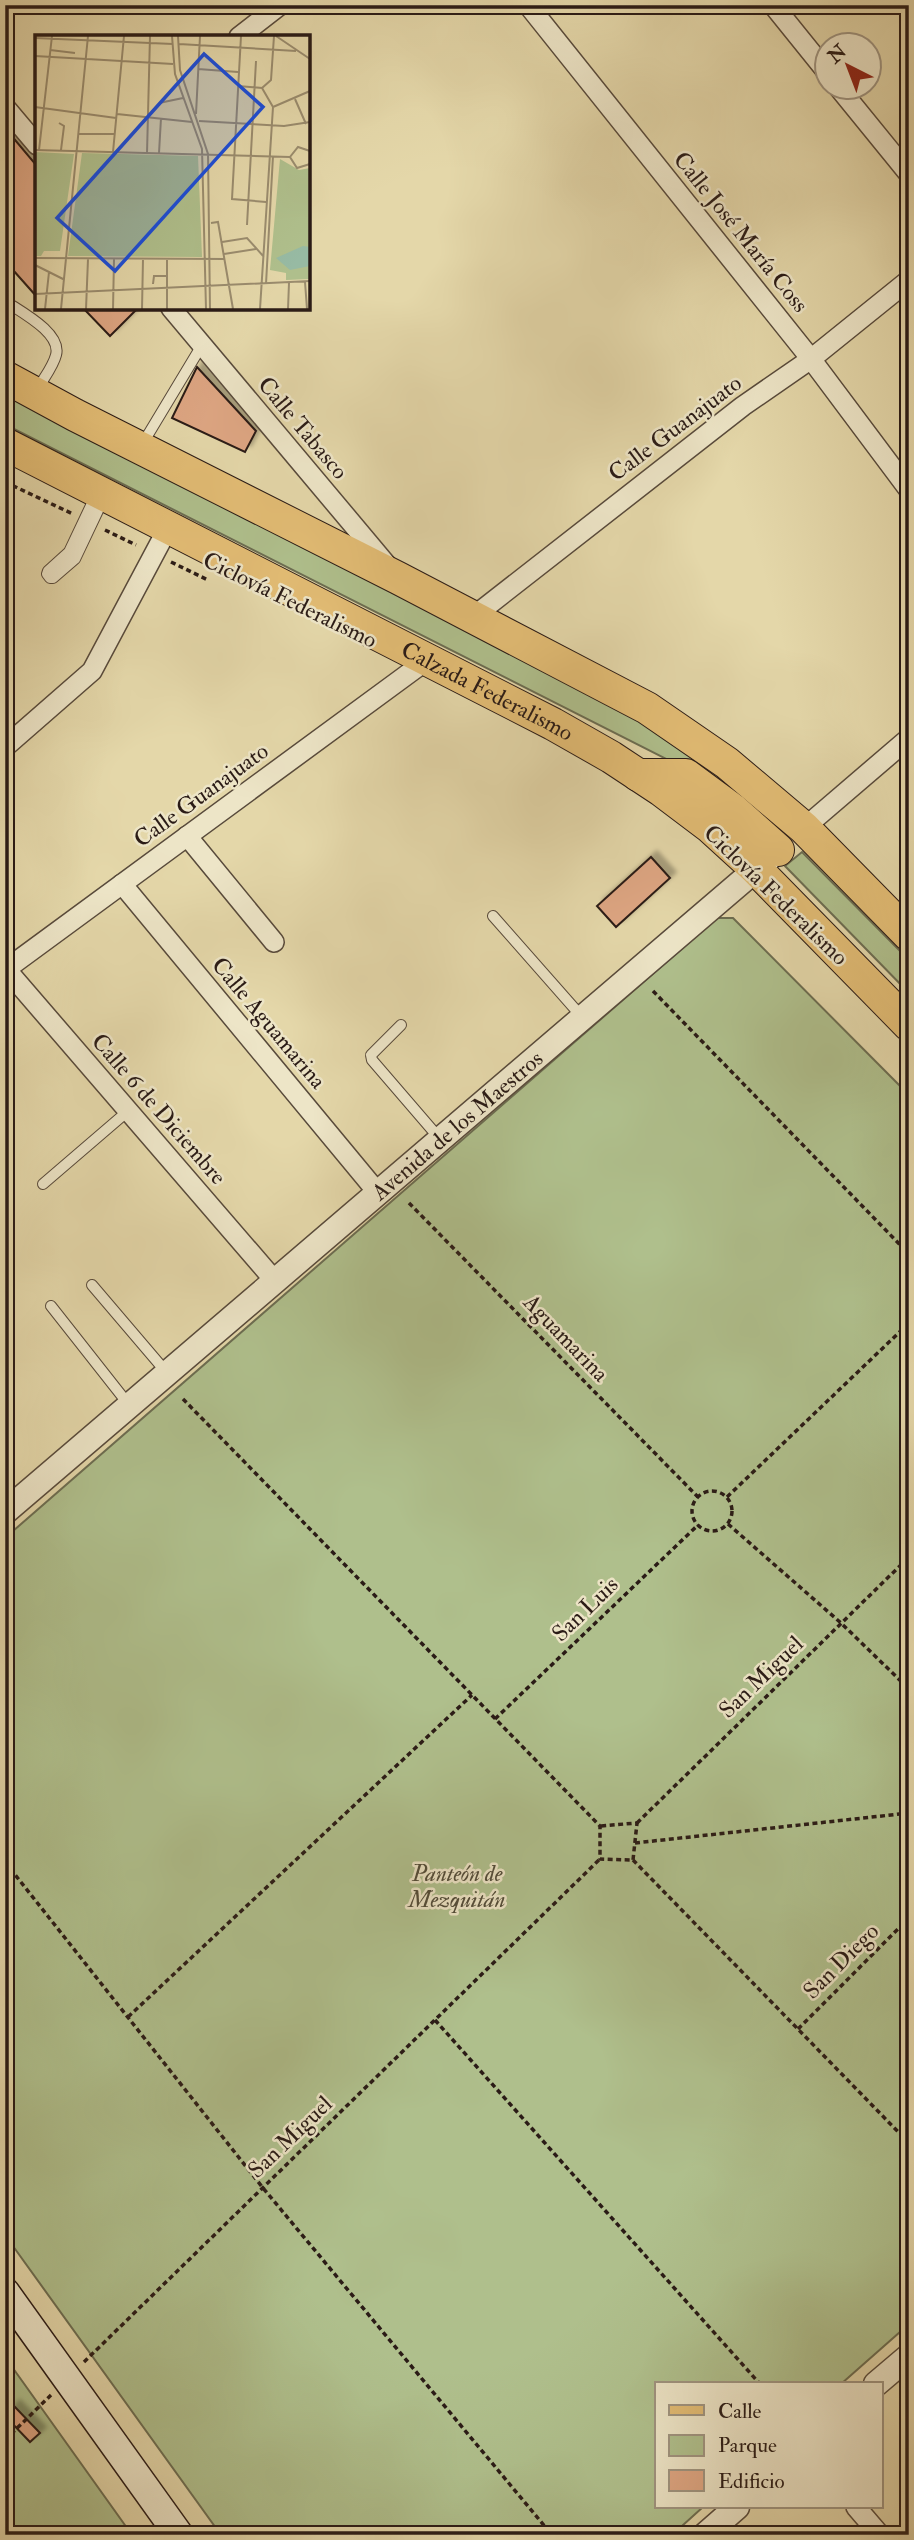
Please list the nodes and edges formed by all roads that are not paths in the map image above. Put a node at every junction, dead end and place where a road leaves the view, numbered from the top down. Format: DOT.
graph roads {
  1 [pos="281,5"];
  2 [pos="774,5"];
  3 [pos="531,6"];
  4 [pos="243,35"];
  5 [pos="813,54"];
  6 [pos="850,102"];
  7 [pos="5,107"];
  8 [pos="35,143"];
  9 [pos="909,174"];
  10 [pos="909,280"];
  11 [pos="5,301"];
  12 [pos="173,310"];
  13 [pos="202,345"];
  14 [pos="811,359"];
  15 [pos="5,377"];
  16 [pos="35,393"];
  17 [pos="5,444"];
  18 [pos="140,448"];
  19 [pos="909,490"];
  20 [pos="101,493"];
  21 [pos="88,522"];
  22 [pos="161,541"];
  23 [pos="398,578"];
  24 [pos="472,617"];
  25 [pos="427,660"];
  26 [pos="909,738"];
  27 [pos="5,747"];
  28 [pos="804,828"];
  29 [pos="187,836"];
  30 [pos="767,859"];
  31 [pos="122,884"];
  32 [pos="493,916"];
  33 [pos="909,935"];
  34 [pos="274,942"];
  35 [pos="6,969"];
  36 [pos="583,1017"];
  37 [pos="401,1025"];
  38 [pos="909,1025"];
  39 [pos="128,1111"];
  40 [pos="440,1140"];
  41 [pos="43,1184"];
  42 [pos="378,1193"];
  43 [pos="275,1281"];
  44 [pos="92,1285"];
  45 [pos="51,1306"];
  46 [pos="167,1373"];
  47 [pos="130,1405"];
  48 [pos="5,1512"];
  49 [pos="5,2292"];
  50 [pos="909,2356"];
  51 [pos="878,2382"];
  52 [pos="736,2508"];
  53 [pos="857,2508"];
  54 [pos="179,2535"];
  55 [pos="705,2535"];
  56 [pos="880,2535"];
  1 -- 4 [label="street"];
  2 -- 5 [label="street"];
  3 -- 14 [label="street, Calle José María Coss"];
  6 -- 9 [label="street"];
  7 -- 8 [label="street"];
  10 -- 14 [label="street, Calle Guanajuato"];
  11 -- 16 [label="lane"];
  12 -- 13 [label="street, Calle Tabasco"];
  13 -- 18 [label="lane"];
  13 -- 23 [label="street, Calle Tabasco"];
  14 -- 19 [label="street, Calle José María Coss"];
  14 -- 24 [label="street, Calle Guanajuato"];
  15 -- 16 [label="main road"];
  16 -- 18 [label="main road"];
  17 -- 20 [label="main road, Calzada Federalismo"];
  18 -- 23 [label="main road"];
  20 -- 21 [label="lane"];
  20 -- 22 [label="main road, Calzada Federalismo"];
  21 -- 21 [label="lane"];
  22 -- 25 [label="main road, Calzada Federalismo"];
  22 -- 27 [label="street"];
  23 -- 24 [label="main road"];
  24 -- 28 [label="main road"];
  25 -- 29 [label="street, Calle Guanajuato"];
  25 -- 30 [label="main road, Calzada Federalismo"];
  26 -- 28 [label="street, Avenida de los Maestros"];
  28 -- 30 [label="street, Avenida de los Maestros"];
  28 -- 33 [label="main road"];
  29 -- 31 [label="street, Calle Guanajuato"];
  29 -- 34 [label="street"];
  30 -- 36 [label="street, Avenida de los Maestros"];
  30 -- 38 [label="main road, Calzada Federalismo"];
  31 -- 35 [label="street, Calle Guanajuato"];
  31 -- 42 [label="street, Calle Aguamarina"];
  32 -- 36 [label="lane"];
  35 -- 39 [label="street, Calle 6 de Diciembre"];
  36 -- 40 [label="street, Avenida de los Maestros"];
  37 -- 40 [label="lane"];
  39 -- 41 [label="lane"];
  39 -- 43 [label="street, Calle 6 de Diciembre"];
  40 -- 42 [label="street, Avenida de los Maestros"];
  42 -- 43 [label="street, Avenida de los Maestros"];
  43 -- 46 [label="street, Avenida de los Maestros"];
  44 -- 46 [label="lane"];
  45 -- 47 [label="lane"];
  46 -- 47 [label="street, Avenida de los Maestros"];
  47 -- 48 [label="street, Avenida de los Maestros"];
  49 -- 54 [label="main road"];
  50 -- 51 [label="street"];
  52 -- 55 [label="street"];
  53 -- 56 [label="street"];
}
